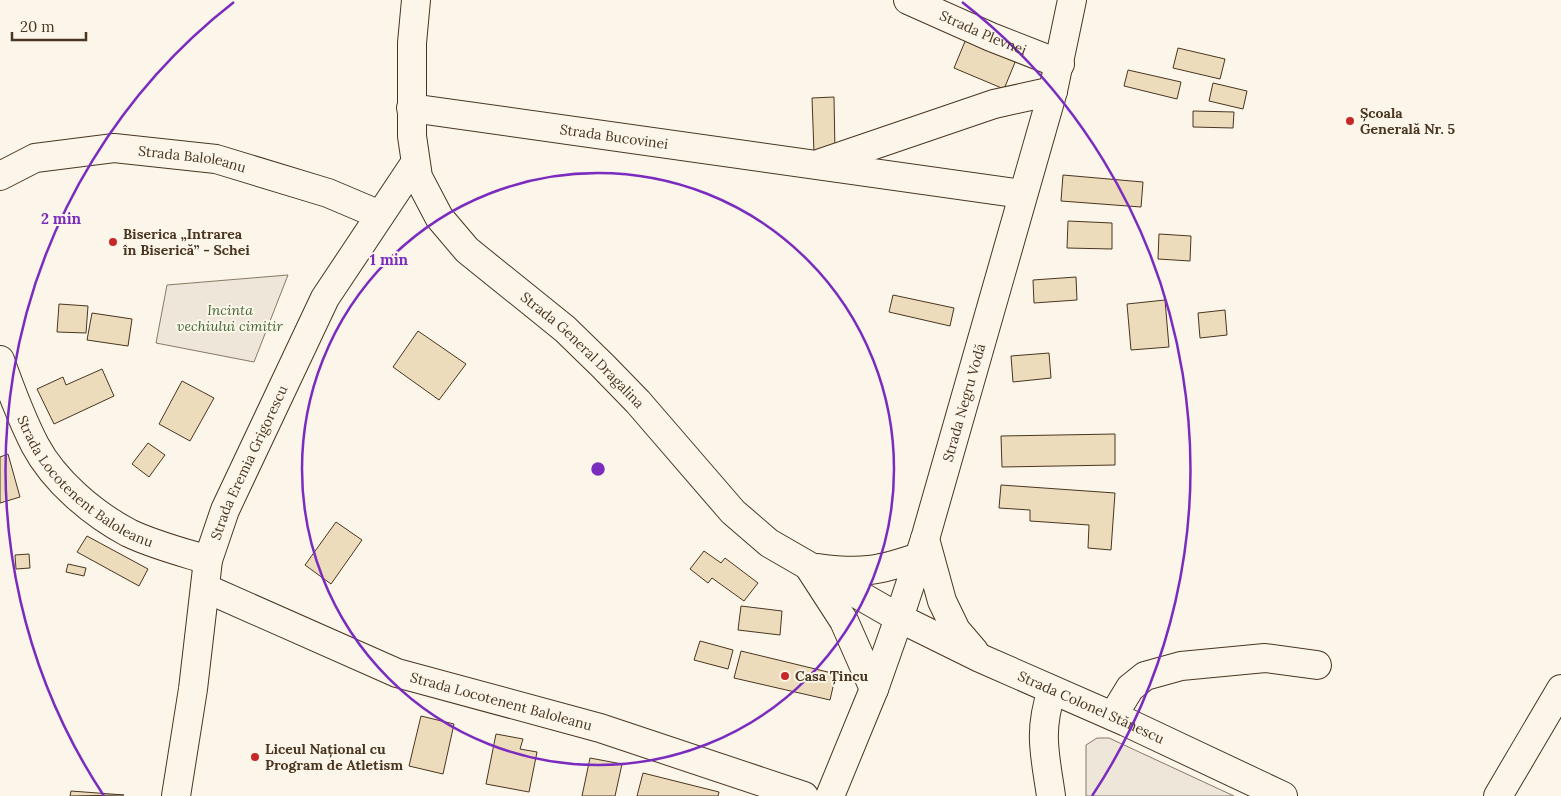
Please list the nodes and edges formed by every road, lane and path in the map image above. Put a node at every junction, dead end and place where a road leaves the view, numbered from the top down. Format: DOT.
graph roads {
  1 [pos="416,0"];
  2 [pos="908,0"];
  3 [pos="1072,0"];
  4 [pos="1060,64"];
  5 [pos="1053,91"];
  6 [pos="411,108"];
  7 [pos="415,163"];
  8 [pos="818,164"];
  9 [pos="0,176"];
  10 [pos="1022,194"];
  11 [pos="380,216"];
  12 [pos="0,360"];
  13 [pos="922,548"];
  14 [pos="208,560"];
  15 [pos="809,567"];
  16 [pos="206,588"];
  17 [pos="899,618"];
  18 [pos="980,658"];
  19 [pos="1316,665"];
  20 [pos="874,689"];
  21 [pos="1561,689"];
  22 [pos="1052,690"];
  23 [pos="1113,716"];
  24 [pos="176,796"];
  25 [pos="804,796"];
  26 [pos="830,796"];
  27 [pos="1051,796"];
  28 [pos="1283,796"];
  29 [pos="1498,796"];
  1 -- 6 [label="main road, Strada General Dragalina"];
  2 -- 4 [label="main road, Strada Plevnei"];
  3 -- 4 [label="main road, Strada Negru Vodă"];
  4 -- 5 [label="main road, Strada Negru Vodă"];
  5 -- 8 [label="main road, Strada Bucovinei"];
  5 -- 10 [label="main road, Strada Negru Vodă"];
  6 -- 7 [label="main road, Strada General Dragalina"];
  6 -- 8 [label="main road, Strada Bucovinei"];
  7 -- 11 [label="main road, Strada Eremia Grigorescu"];
  7 -- 15 [label="main road, Strada General Dragalina"];
  8 -- 10 [label="main road, Strada Bucovinei"];
  9 -- 11 [label="main road, Strada Baloleanu"];
  10 -- 13 [label="main road, Strada Negru Vodă"];
  11 -- 14 [label="main road, Strada Eremia Grigorescu"];
  12 -- 14 [label="main road, Strada Locotenent Baloleanu"];
  13 -- 15 [label="main road"];
  13 -- 17 [label="main road, Strada Negru Vodă"];
  13 -- 18 [label="main road"];
  14 -- 16 [label="main road, Strada Eremia Grigorescu"];
  15 -- 17 [label="main road, Strada General Dragalina"];
  15 -- 20 [label="main road"];
  16 -- 24 [label="main road, Strada Eremia Grigorescu"];
  16 -- 25 [label="main road, Strada Locotenent Baloleanu"];
  17 -- 18 [label="main road, Strada Colonel Stănescu"];
  17 -- 20 [label="main road, Strada Negru Vodă"];
  18 -- 22 [label="main road, Strada Colonel Stănescu"];
  19 -- 23 [label="main road"];
  20 -- 26 [label="main road, Strada Negru Vodă"];
  21 -- 29 [label="main road"];
  22 -- 23 [label="main road, Strada Colonel Stănescu"];
  22 -- 27 [label="main road"];
  23 -- 28 [label="main road, Strada Colonel Stănescu"];
}
